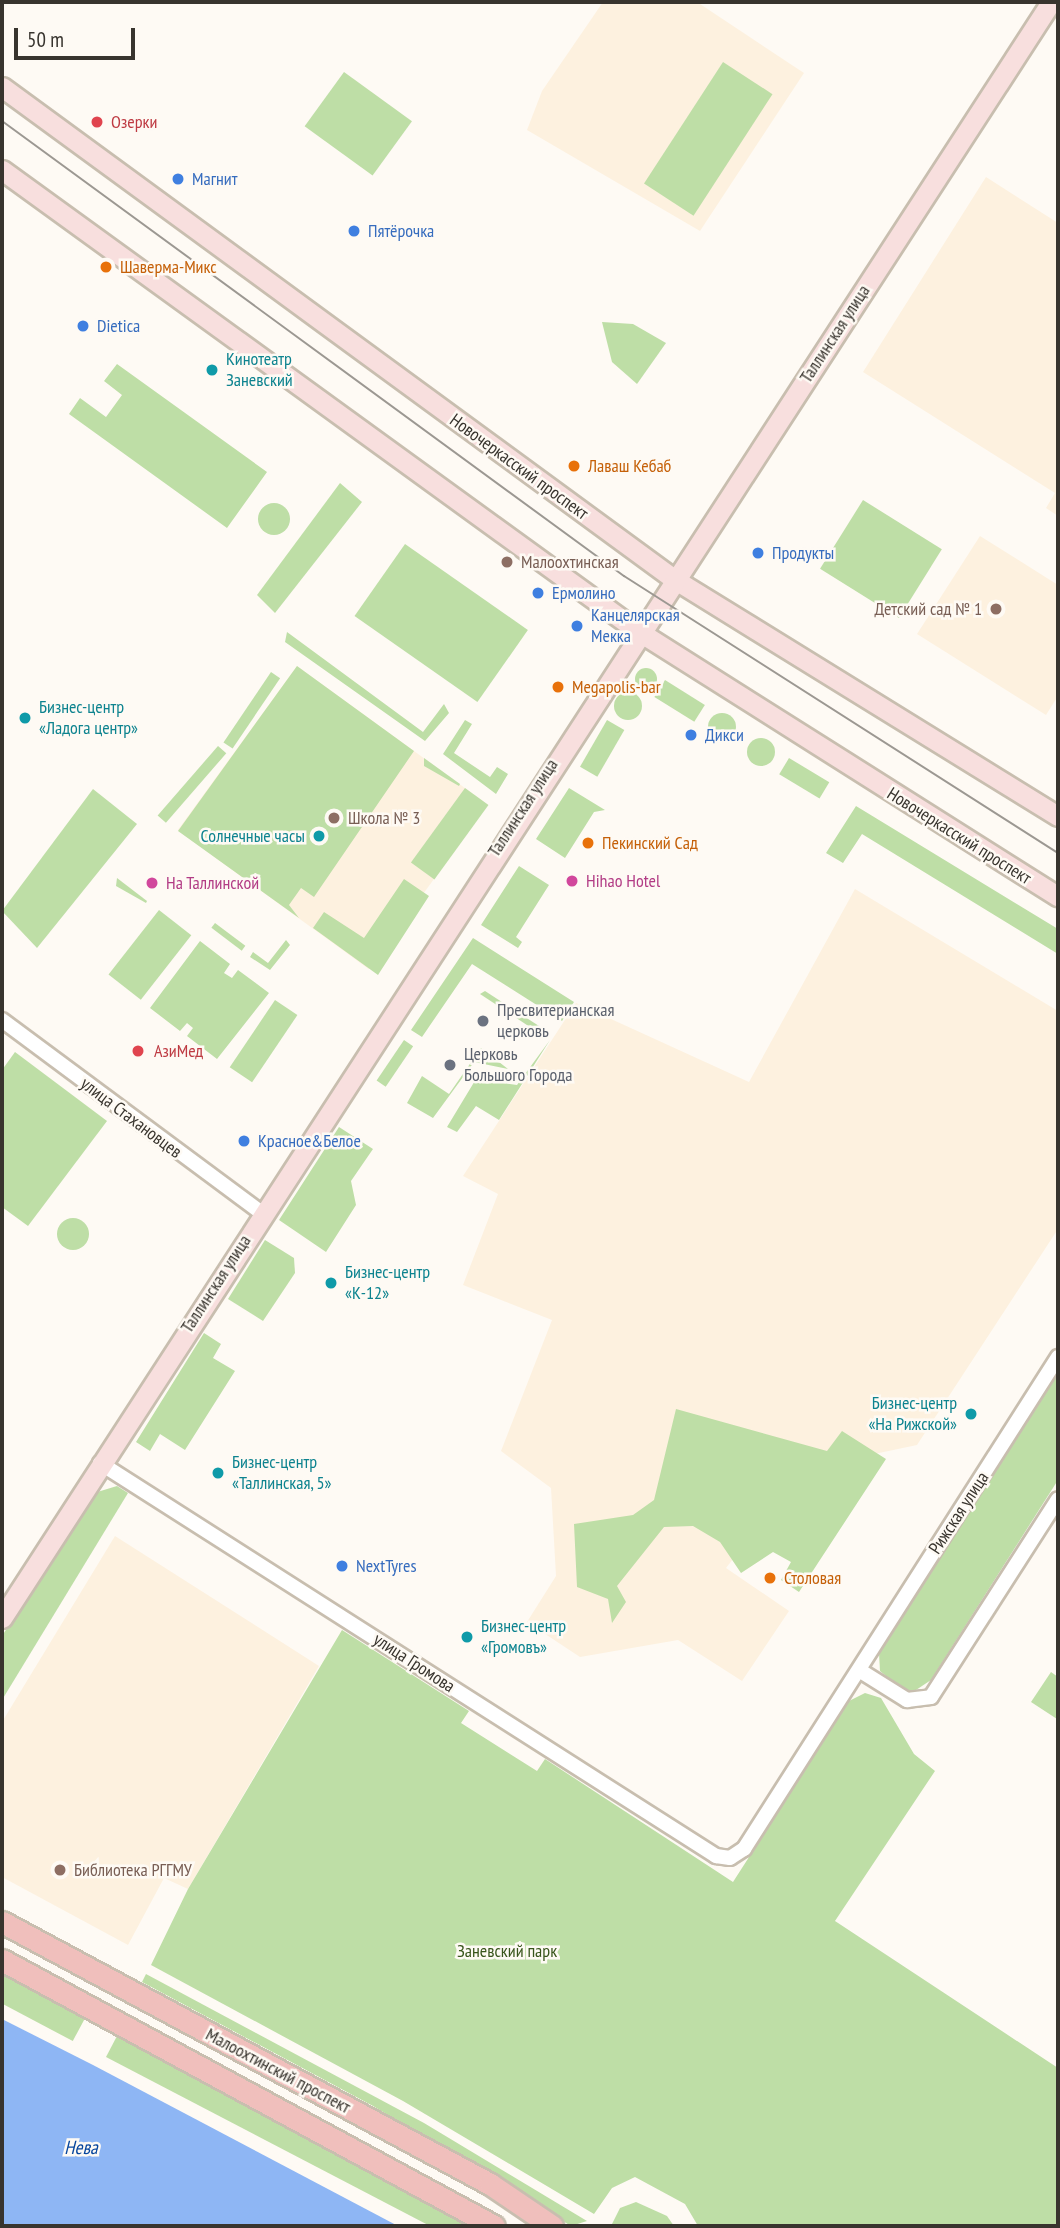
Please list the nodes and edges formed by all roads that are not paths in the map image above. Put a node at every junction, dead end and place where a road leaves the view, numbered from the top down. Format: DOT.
graph roads {
  1 [pos="1051,2"];
  2 [pos="2,87"];
  3 [pos="2,170"];
  4 [pos="674,579"];
  5 [pos="638,631"];
  6 [pos="1058,816"];
  7 [pos="1058,897"];
  8 [pos="2,1020"];
  9 [pos="262,1213"];
  10 [pos="1058,1357"];
  11 [pos="100,1463"];
  12 [pos="1058,1499"];
  13 [pos="2,1618"];
  14 [pos="859,1670"];
  15 [pos="730,1858"];
  16 [pos="2,1922"];
  17 [pos="2,1960"];
  18 [pos="494,2226"];
  19 [pos="552,2226"];
  1 -- 4 [label="main road, Таллинская улица"];
  2 -- 4 [label="main road, Новочеркасский проспект"];
  3 -- 5 [label="main road, Новочеркасский проспект"];
  4 -- 5 [label="main road, Таллинская улица"];
  4 -- 6 [label="main road, Новочеркасский проспект"];
  5 -- 7 [label="main road, Новочеркасский проспект"];
  5 -- 9 [label="main road, Таллинская улица"];
  8 -- 9 [label="street, улица Стахановцев"];
  9 -- 11 [label="main road, Таллинская улица"];
  10 -- 14 [label="street, Рижская улица"];
  11 -- 13 [label="main road, Таллинская улица"];
  11 -- 15 [label="street, улица Громова"];
  12 -- 14 [label="street"];
  14 -- 15 [label="street, Рижская улица"];
  16 -- 19 [label="main road, Малоохтинский проспект"];
  17 -- 18 [label="main road, Малоохтинский проспект"];
}
